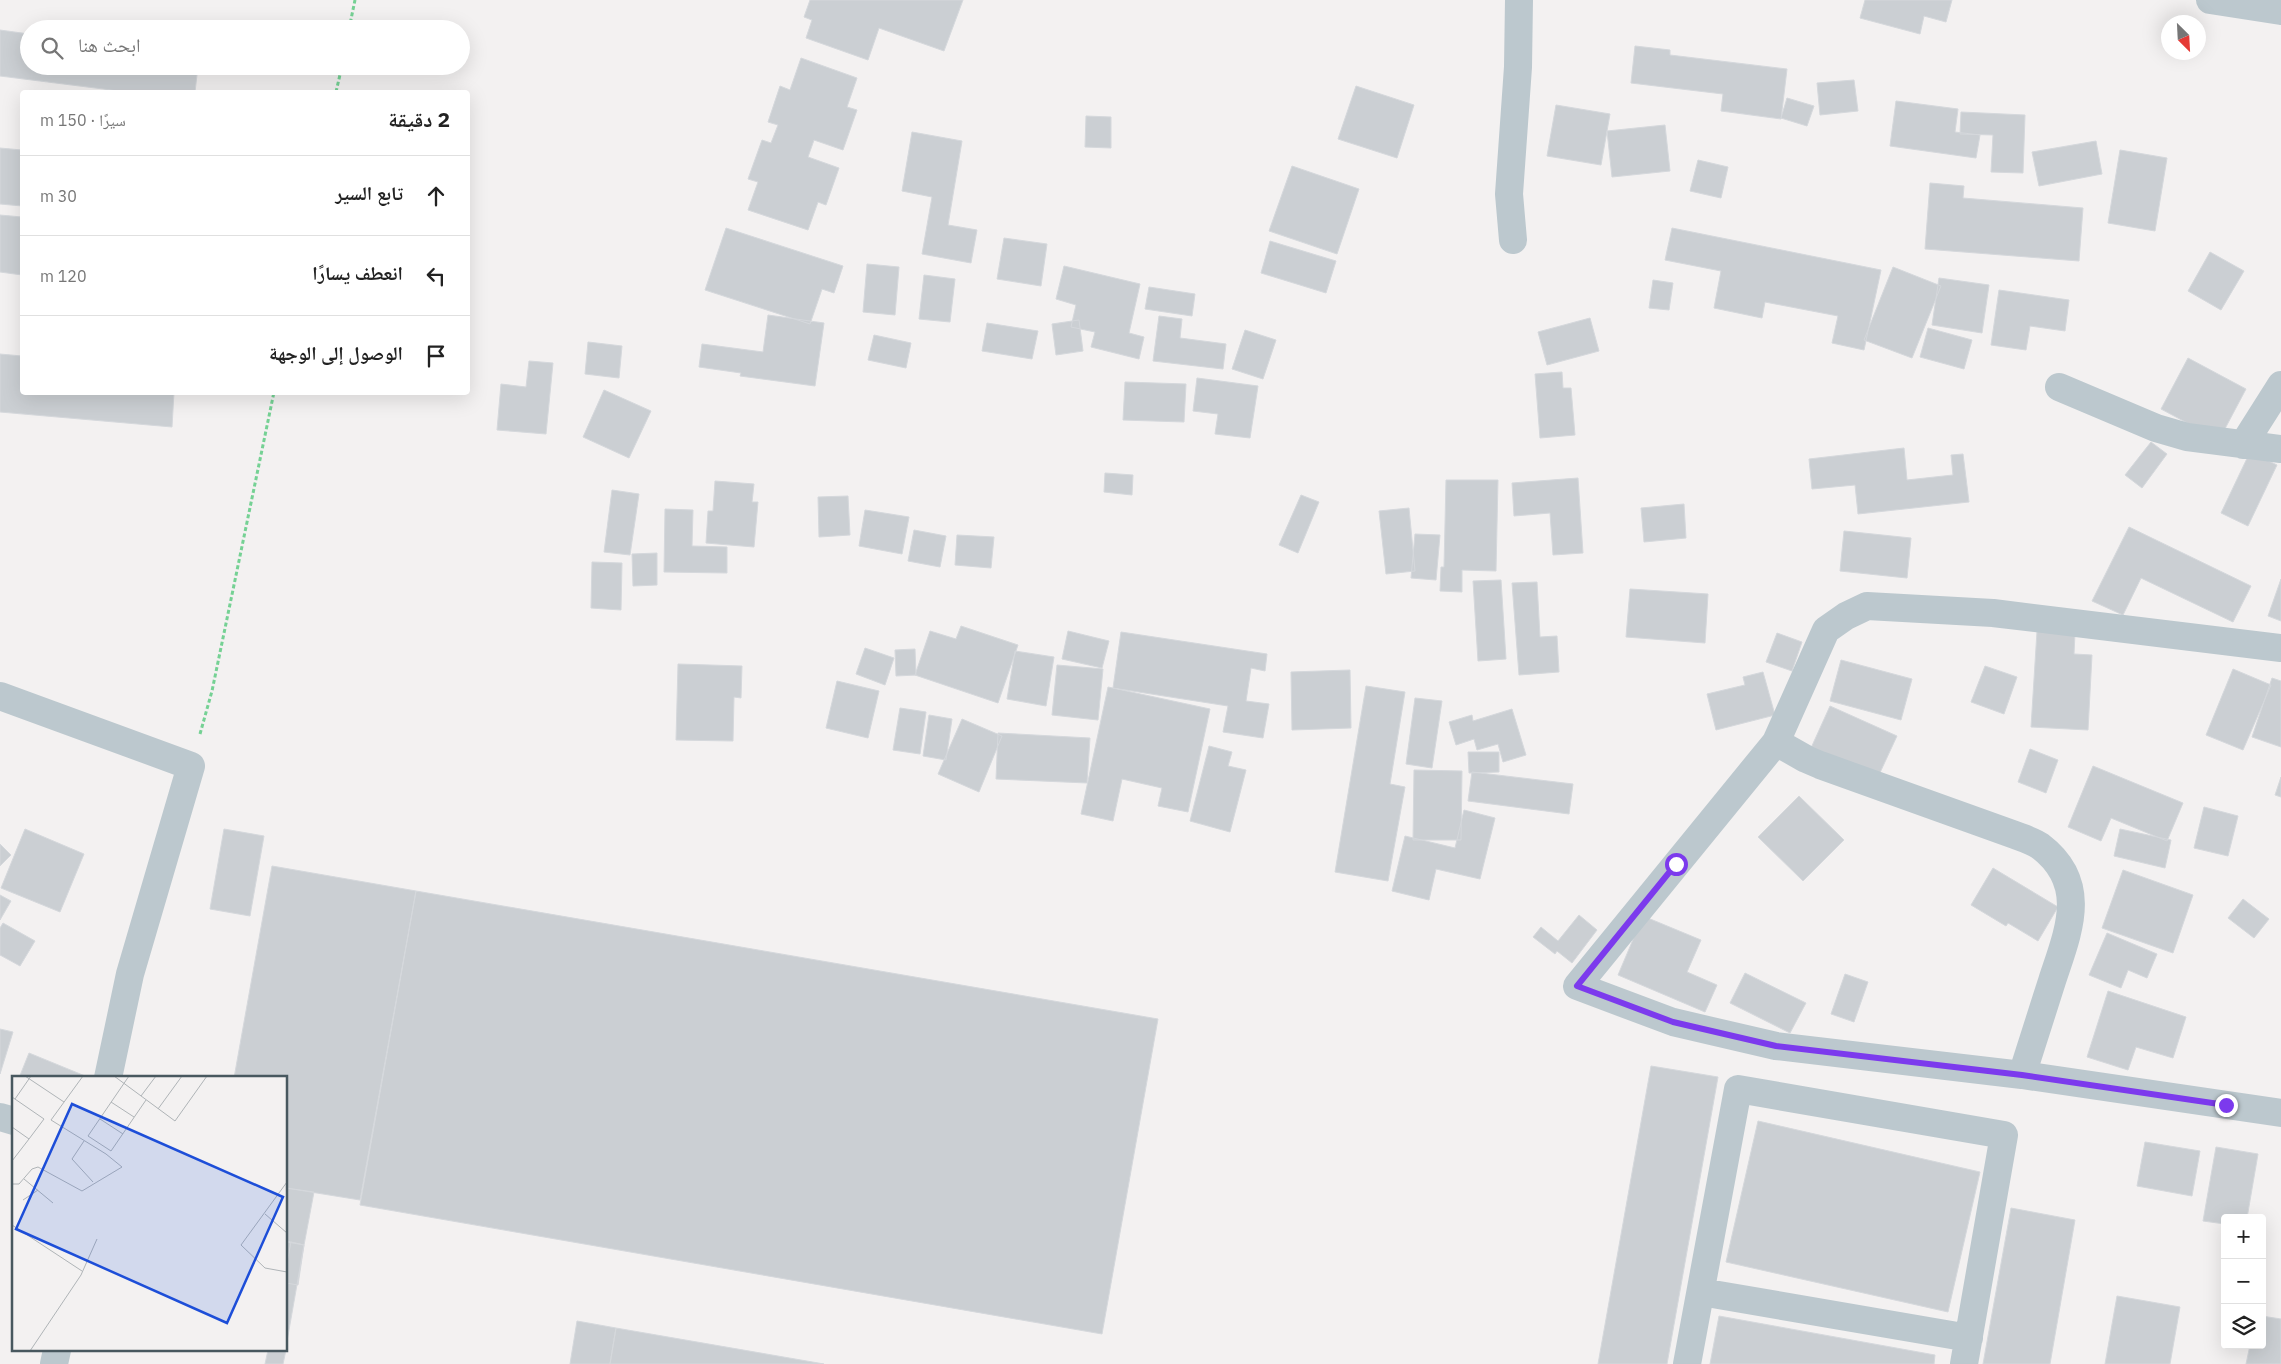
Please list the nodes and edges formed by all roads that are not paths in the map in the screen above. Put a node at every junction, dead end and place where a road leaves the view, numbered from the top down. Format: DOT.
graph roads {
  1 [pos="1519,0"];
  2 [pos="2210,0"];
  3 [pos="2281,11"];
  4 [pos="1512,240"];
  5 [pos="2281,385"];
  6 [pos="2059,387"];
  7 [pos="2243,445"];
  8 [pos="2281,449"];
  9 [pos="2281,648"];
  10 [pos="0,696"];
  11 [pos="1776,742"];
  12 [pos="2022,1075"];
  13 [pos="108,1076"];
  14 [pos="2281,1113"];
  15 [pos="0,1117"];
  16 [pos="12,1121"];
  17 [pos="1700,1292"];
  18 [pos="1969,1338"];
  19 [pos="1688,1364"];
  20 [pos="1964,1364"];
  1 -- 4 [label="street"];
  2 -- 3 [label="street"];
  5 -- 7 [label="street"];
  6 -- 7 [label="street"];
  7 -- 8 [label="street"];
  9 -- 11 [label="street"];
  10 -- 13 [label="street"];
  11 -- 12 [label="street"];
  11 -- 12 [label="street"];
  12 -- 14 [label="street"];
  15 -- 16 [label="street"];
  17 -- 18 [label="street"];
  17 -- 18 [label="street"];
  17 -- 19 [label="street"];
  18 -- 20 [label="street"];
}
